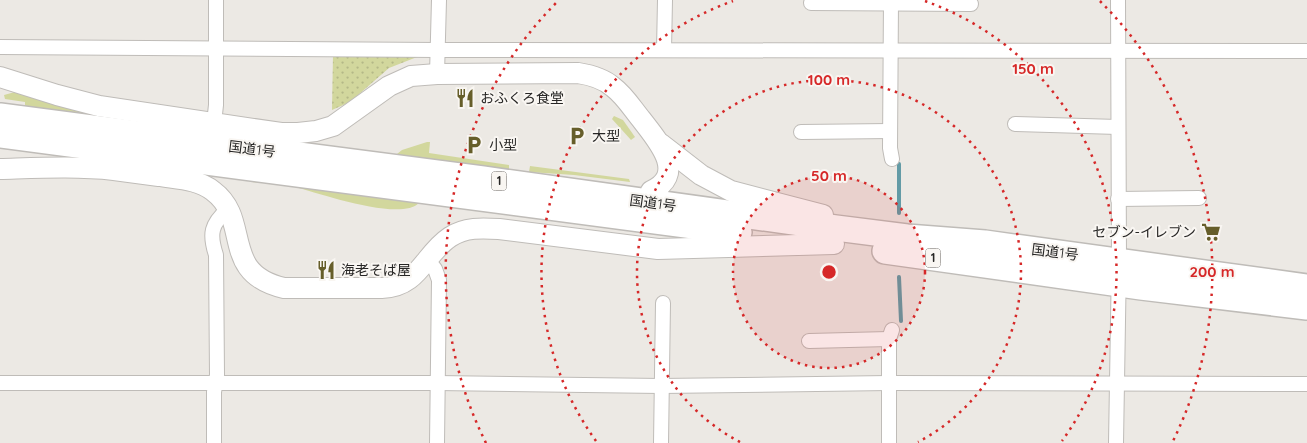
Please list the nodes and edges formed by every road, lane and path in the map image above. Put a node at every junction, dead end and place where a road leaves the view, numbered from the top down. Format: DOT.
graph roads {
  1 [pos="216,0"];
  2 [pos="439,0"];
  3 [pos="665,0"];
  4 [pos="1118,0"];
  5 [pos="892,2"];
  6 [pos="811,3"];
  7 [pos="971,4"];
  8 [pos="0,47"];
  9 [pos="216,48"];
  10 [pos="437,50"];
  11 [pos="664,50"];
  12 [pos="891,50"];
  13 [pos="1119,50"];
  14 [pos="1307,51"];
  15 [pos="438,74"];
  16 [pos="0,77"];
  17 [pos="214,123"];
  18 [pos="1015,124"];
  19 [pos="7,126"];
  20 [pos="1118,127"];
  21 [pos="801,132"];
  22 [pos="890,132"];
  23 [pos="659,143"];
  24 [pos="892,159"];
  25 [pos="0,170"];
  26 [pos="483,179"];
  27 [pos="651,191"];
  28 [pos="1199,198"];
  29 [pos="1118,199"];
  30 [pos="228,209"];
  31 [pos="823,216"];
  32 [pos="670,223"];
  33 [pos="985,242"];
  34 [pos="834,244"];
  35 [pos="639,247"];
  36 [pos="428,260"];
  37 [pos="1119,272"];
  38 [pos="1307,287"];
  39 [pos="663,303"];
  40 [pos="1307,307"];
  41 [pos="809,341"];
  42 [pos="0,382"];
  43 [pos="216,383"];
  44 [pos="437,383"];
  45 [pos="889,383"];
  46 [pos="1116,384"];
  47 [pos="1307,384"];
  48 [pos="661,386"];
  49 [pos="214,443"];
  50 [pos="437,443"];
  51 [pos="661,443"];
  52 [pos="889,443"];
  53 [pos="1116,443"];
  1 -- 9 [label="street"];
  2 -- 10 [label="street"];
  3 -- 11 [label="street"];
  4 -- 13 [label="street"];
  5 -- 6 [label="street"];
  5 -- 7 [label="street"];
  5 -- 12 [label="street"];
  8 -- 9 [label="street"];
  9 -- 10 [label="street"];
  9 -- 17 [label="street"];
  10 -- 11 [label="street"];
  10 -- 15 [label="street"];
  11 -- 12 [label="street"];
  12 -- 13 [label="street"];
  12 -- 22 [label="street"];
  13 -- 14 [label="street"];
  13 -- 20 [label="street"];
  15 -- 17 [label="street"];
  15 -- 23 [label="street"];
  16 -- 17 [label="street"];
  18 -- 20 [label="street"];
  19 -- 26 [label="highway, 国道1号 / 1"];
  19 -- 32 [label="highway, 国道1号 / 1"];
  20 -- 29 [label="street"];
  21 -- 22 [label="street"];
  22 -- 24 [label="street"];
  23 -- 27 [label="street"];
  23 -- 31 [label="street"];
  25 -- 30 [label="street"];
  26 -- 27 [label="street"];
  26 -- 33 [label="highway, 国道1号 / 1"];
  27 -- 31 [label="street"];
  28 -- 29 [label="street"];
  29 -- 37 [label="street"];
  30 -- 36 [label="street"];
  30 -- 43 [label="street"];
  31 -- 33 [label="street"];
  32 -- 34 [label="highway, 国道1号 / 1"];
  32 -- 35 [label="street"];
  33 -- 37 [label="highway, 国道1号 / 1"];
  34 -- 35 [label="street"];
  34 -- 37 [label="highway, 国道1号 / 1"];
  35 -- 36 [label="street"];
  36 -- 44 [label="street"];
  37 -- 38 [label="highway, 国道1号 / 1"];
  37 -- 40 [label="highway, 国道1号 / 1"];
  37 -- 46 [label="street"];
  39 -- 48 [label="street"];
  41 -- 45 [label="street"];
  42 -- 43 [label="street"];
  43 -- 44 [label="street"];
  43 -- 49 [label="street"];
  44 -- 48 [label="street"];
  44 -- 50 [label="street"];
  45 -- 46 [label="street"];
  45 -- 48 [label="street"];
  45 -- 52 [label="street"];
  46 -- 47 [label="street"];
  46 -- 53 [label="street"];
  48 -- 51 [label="street"];
}
